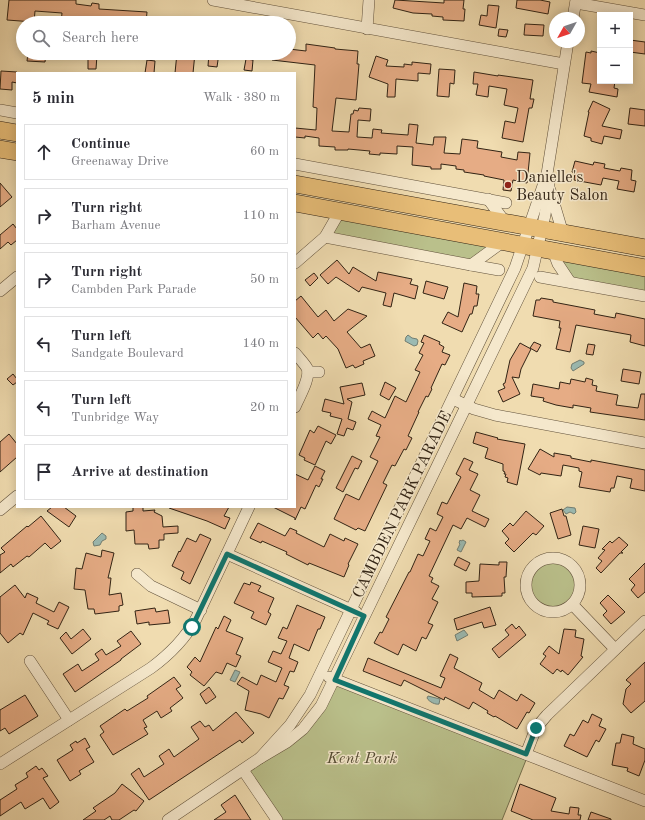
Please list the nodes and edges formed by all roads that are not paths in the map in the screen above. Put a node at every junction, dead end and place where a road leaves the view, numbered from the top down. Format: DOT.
graph roads {
  1 [pos="213,0"];
  2 [pos="369,0"];
  3 [pos="576,2"];
  4 [pos="574,12"];
  5 [pos="645,16"];
  6 [pos="367,29"];
  7 [pos="567,48"];
  8 [pos="564,64"];
  9 [pos="0,110"];
  10 [pos="16,113"];
  11 [pos="0,130"];
  12 [pos="16,133"];
  13 [pos="0,149"];
  14 [pos="16,152"];
  15 [pos="296,164"];
  16 [pos="547,174"];
  17 [pos="296,184"];
  18 [pos="549,188"];
  19 [pos="488,199"];
  20 [pos="296,203"];
  21 [pos="506,203"];
  22 [pos="320,208"];
  23 [pos="340,211"];
  24 [pos="505,222"];
  25 [pos="535,227"];
  26 [pos="328,232"];
  27 [pos="566,233"];
  28 [pos="504,241"];
  29 [pos="538,248"];
  30 [pos="645,248"];
  31 [pos="296,262"];
  32 [pos="471,265"];
  33 [pos="645,268"];
  34 [pos="499,270"];
  35 [pos="540,277"];
  36 [pos="16,278"];
  37 [pos="510,279"];
  38 [pos="570,282"];
  39 [pos="525,284"];
  40 [pos="0,291"];
  41 [pos="645,296"];
  42 [pos="296,354"];
  43 [pos="453,399"];
  44 [pos="296,405"];
  45 [pos="467,406"];
  46 [pos="645,443"];
  47 [pos="16,497"];
  48 [pos="249,508"];
  49 [pos="0,510"];
  50 [pos="227,554"];
  51 [pos="137,574"];
  52 [pos="572,604"];
  53 [pos="201,610"];
  54 [pos="351,610"];
  55 [pos="364,616"];
  56 [pos="645,621"];
  57 [pos="615,649"];
  58 [pos="30,661"];
  59 [pos="321,674"];
  60 [pos="335,680"];
  61 [pos="69,720"];
  62 [pos="526,754"];
  63 [pos="260,758"];
  64 [pos="0,764"];
  65 [pos="243,770"];
  66 [pos="645,801"];
  67 [pos="168,820"];
  68 [pos="277,820"];
  1 -- 6 [label="street"];
  2 -- 6 [label="street"];
  3 -- 4 [label="street"];
  3 -- 5 [label="street"];
  6 -- 8 [label="street"];
  7 -- 8 [label="street"];
  8 -- 16 [label="street"];
  9 -- 10 [label="street"];
  11 -- 12 [label="main road"];
  13 -- 14 [label="main road"];
  15 -- 19 [label="street"];
  16 -- 18 [label="street"];
  16 -- 25 [label="street"];
  17 -- 24 [label="main road"];
  18 -- 25 [label="street"];
  18 -- 27 [label="street"];
  19 -- 21 [label="street"];
  19 -- 24 [label="street"];
  20 -- 22 [label="main road"];
  22 -- 23 [label="main road"];
  22 -- 26 [label="street"];
  23 -- 26 [label="street"];
  23 -- 28 [label="main road"];
  24 -- 25 [label="main road"];
  25 -- 27 [label="main road"];
  25 -- 29 [label="street"];
  25 -- 29 [label="street"];
  26 -- 31 [label="street"];
  26 -- 32 [label="street"];
  27 -- 30 [label="main road"];
  28 -- 29 [label="main road"];
  28 -- 32 [label="street"];
  29 -- 33 [label="main road"];
  29 -- 37 [label="street, CAMBDEN PARK PARADE"];
  29 -- 38 [label="street"];
  29 -- 39 [label="street, CAMBDEN PARK PARADE"];
  32 -- 34 [label="street"];
  35 -- 38 [label="street"];
  36 -- 40 [label="street"];
  37 -- 39 [label="street"];
  37 -- 43 [label="street, CAMBDEN PARK PARADE"];
  38 -- 41 [label="street"];
  39 -- 45 [label="street, CAMBDEN PARK PARADE"];
  42 -- 44 [label="street"];
  43 -- 45 [label="street"];
  43 -- 54 [label="street, CAMBDEN PARK PARADE"];
  45 -- 46 [label="street"];
  45 -- 55 [label="street, CAMBDEN PARK PARADE"];
  47 -- 49 [label="street"];
  48 -- 50 [label="street"];
  50 -- 53 [label="street"];
  50 -- 54 [label="street"];
  51 -- 53 [label="street"];
  52 -- 52 [label="street"];
  52 -- 57 [label="street"];
  53 -- 61 [label="street"];
  54 -- 55 [label="street"];
  54 -- 59 [label="street, CAMBDEN PARK PARADE"];
  55 -- 60 [label="street, CAMBDEN PARK PARADE"];
  56 -- 57 [label="street"];
  57 -- 62 [label="street"];
  58 -- 61 [label="street"];
  59 -- 60 [label="street"];
  59 -- 63 [label="street, CAMBDEN PARK PARADE"];
  60 -- 62 [label="street"];
  60 -- 63 [label="street, CAMBDEN PARK PARADE"];
  61 -- 64 [label="street"];
  62 -- 66 [label="street"];
  63 -- 65 [label="street, CAMBDEN PARK PARADE"];
  65 -- 67 [label="street, CAMBDEN PARK PARADE"];
  65 -- 68 [label="street"];
}
